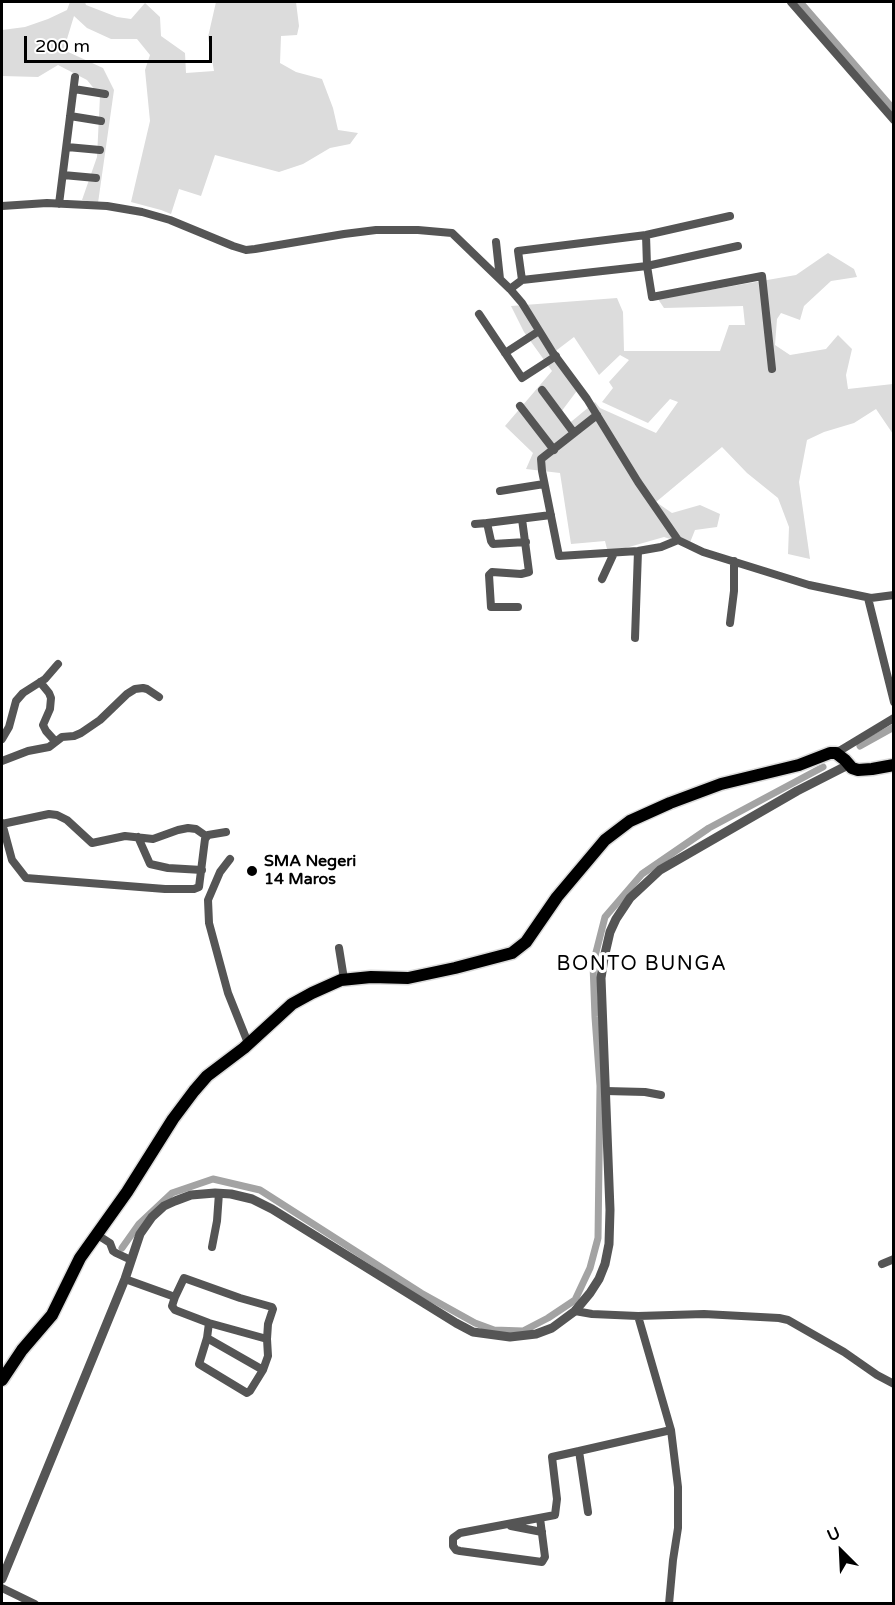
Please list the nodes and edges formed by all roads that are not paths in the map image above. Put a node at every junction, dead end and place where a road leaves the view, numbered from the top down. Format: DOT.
graph roads {
  1 [pos="791,2"];
  2 [pos="75,77"];
  3 [pos="74,89"];
  4 [pos="105,94"];
  5 [pos="70,117"];
  6 [pos="894,120"];
  7 [pos="102,121"];
  8 [pos="67,147"];
  9 [pos="100,150"];
  10 [pos="63,175"];
  11 [pos="96,178"];
  12 [pos="60,204"];
  13 [pos="2,206"];
  14 [pos="730,216"];
  15 [pos="646,235"];
  16 [pos="496,242"];
  17 [pos="738,246"];
  18 [pos="647,266"];
  19 [pos="500,279"];
  20 [pos="522,280"];
  21 [pos="510,289"];
  22 [pos="479,314"];
  23 [pos="539,331"];
  24 [pos="505,353"];
  25 [pos="556,356"];
  26 [pos="772,369"];
  27 [pos="542,390"];
  28 [pos="520,406"];
  29 [pos="597,415"];
  30 [pos="574,433"];
  31 [pos="554,450"];
  32 [pos="544,484"];
  33 [pos="500,491"];
  34 [pos="551,515"];
  35 [pos="522,519"];
  36 [pos="487,522"];
  37 [pos="476,524"];
  38 [pos="678,540"];
  39 [pos="526,542"];
  40 [pos="638,551"];
  41 [pos="614,553"];
  42 [pos="734,561"];
  43 [pos="603,579"];
  44 [pos="894,595"];
  45 [pos="868,598"];
  46 [pos="518,607"];
  47 [pos="730,623"];
  48 [pos="635,638"];
  49 [pos="58,664"];
  50 [pos="40,682"];
  51 [pos="159,697"];
  52 [pos="894,702"];
  53 [pos="894,718"];
  54 [pos="2,739"];
  55 [pos="55,741"];
  56 [pos="836,753"];
  57 [pos="2,761"];
  58 [pos="848,765"];
  59 [pos="894,765"];
  60 [pos="2,823"];
  61 [pos="226,832"];
  62 [pos="206,836"];
  63 [pos="138,837"];
  64 [pos="230,860"];
  65 [pos="202,870"];
  66 [pos="339,948"];
  67 [pos="344,980"];
  68 [pos="248,1043"];
  69 [pos="606,1091"];
  70 [pos="661,1095"];
  71 [pos="219,1193"];
  72 [pos="96,1234"];
  73 [pos="212,1247"];
  74 [pos="124,1256"];
  75 [pos="894,1259"];
  76 [pos="882,1264"];
  77 [pos="125,1279"];
  78 [pos="175,1298"];
  79 [pos="575,1311"];
  80 [pos="638,1316"];
  81 [pos="209,1323"];
  82 [pos="207,1338"];
  83 [pos="267,1339"];
  84 [pos="263,1370"];
  85 [pos="2,1380"];
  86 [pos="894,1384"];
  87 [pos="671,1430"];
  88 [pos="579,1451"];
  89 [pos="588,1512"];
  90 [pos="540,1518"];
  91 [pos="504,1525"];
  92 [pos="542,1532"];
  93 [pos="2,1579"];
  94 [pos="2,1588"];
  95 [pos="35,1604"];
  96 [pos="669,1604"];
  1 -- 6 [label="street"];
  2 -- 3 [label="street"];
  3 -- 4 [label="street"];
  3 -- 5 [label="street"];
  5 -- 7 [label="street"];
  5 -- 8 [label="street"];
  8 -- 9 [label="street"];
  8 -- 10 [label="street"];
  10 -- 11 [label="street"];
  10 -- 12 [label="street"];
  12 -- 13 [label="street"];
  12 -- 19 [label="street"];
  14 -- 15 [label="street"];
  15 -- 18 [label="street"];
  15 -- 20 [label="street"];
  16 -- 19 [label="street"];
  17 -- 18 [label="street"];
  18 -- 20 [label="street"];
  18 -- 26 [label="street"];
  19 -- 21 [label="street"];
  20 -- 21 [label="street"];
  21 -- 23 [label="street"];
  22 -- 24 [label="street"];
  23 -- 24 [label="street"];
  23 -- 25 [label="street"];
  24 -- 25 [label="street"];
  25 -- 29 [label="street"];
  27 -- 30 [label="street"];
  28 -- 31 [label="street"];
  29 -- 30 [label="street"];
  29 -- 38 [label="street"];
  30 -- 31 [label="street"];
  31 -- 32 [label="street"];
  32 -- 33 [label="street"];
  32 -- 34 [label="street"];
  34 -- 35 [label="street"];
  34 -- 41 [label="street"];
  35 -- 36 [label="street"];
  35 -- 39 [label="street"];
  36 -- 37 [label="street"];
  36 -- 39 [label="street"];
  38 -- 40 [label="street"];
  38 -- 42 [label="street"];
  39 -- 46 [label="street"];
  40 -- 41 [label="street"];
  40 -- 48 [label="street"];
  41 -- 43 [label="street"];
  42 -- 45 [label="street"];
  42 -- 47 [label="street"];
  44 -- 45 [label="street"];
  45 -- 52 [label="street"];
  49 -- 50 [label="street"];
  50 -- 54 [label="street"];
  50 -- 55 [label="street"];
  51 -- 55 [label="street"];
  53 -- 56 [label="street"];
  55 -- 57 [label="street"];
  56 -- 58 [label="main road"];
  56 -- 67 [label="main road"];
  58 -- 59 [label="main road"];
  58 -- 69 [label="street"];
  60 -- 63 [label="street"];
  60 -- 65 [label="street"];
  61 -- 62 [label="street"];
  62 -- 63 [label="street"];
  62 -- 65 [label="street"];
  63 -- 65 [label="street"];
  64 -- 68 [label="street"];
  66 -- 67 [label="street"];
  67 -- 68 [label="main road"];
  68 -- 72 [label="main road"];
  69 -- 70 [label="street"];
  69 -- 79 [label="street"];
  71 -- 73 [label="street"];
  71 -- 74 [label="street"];
  71 -- 79 [label="street"];
  72 -- 74 [label="street"];
  72 -- 85 [label="main road"];
  74 -- 77 [label="street"];
  75 -- 76 [label="street"];
  77 -- 78 [label="street"];
  77 -- 93 [label="street"];
  78 -- 81 [label="street"];
  78 -- 83 [label="street"];
  79 -- 80 [label="street"];
  80 -- 86 [label="street"];
  80 -- 87 [label="street"];
  81 -- 82 [label="street"];
  81 -- 83 [label="street"];
  82 -- 84 [label="street"];
  82 -- 84 [label="street"];
  83 -- 84 [label="street"];
  87 -- 88 [label="street"];
  87 -- 96 [label="street"];
  88 -- 89 [label="street"];
  88 -- 90 [label="street"];
  90 -- 91 [label="street"];
  90 -- 92 [label="street"];
  91 -- 92 [label="street"];
  91 -- 92 [label="street"];
  94 -- 95 [label="street"];
}
